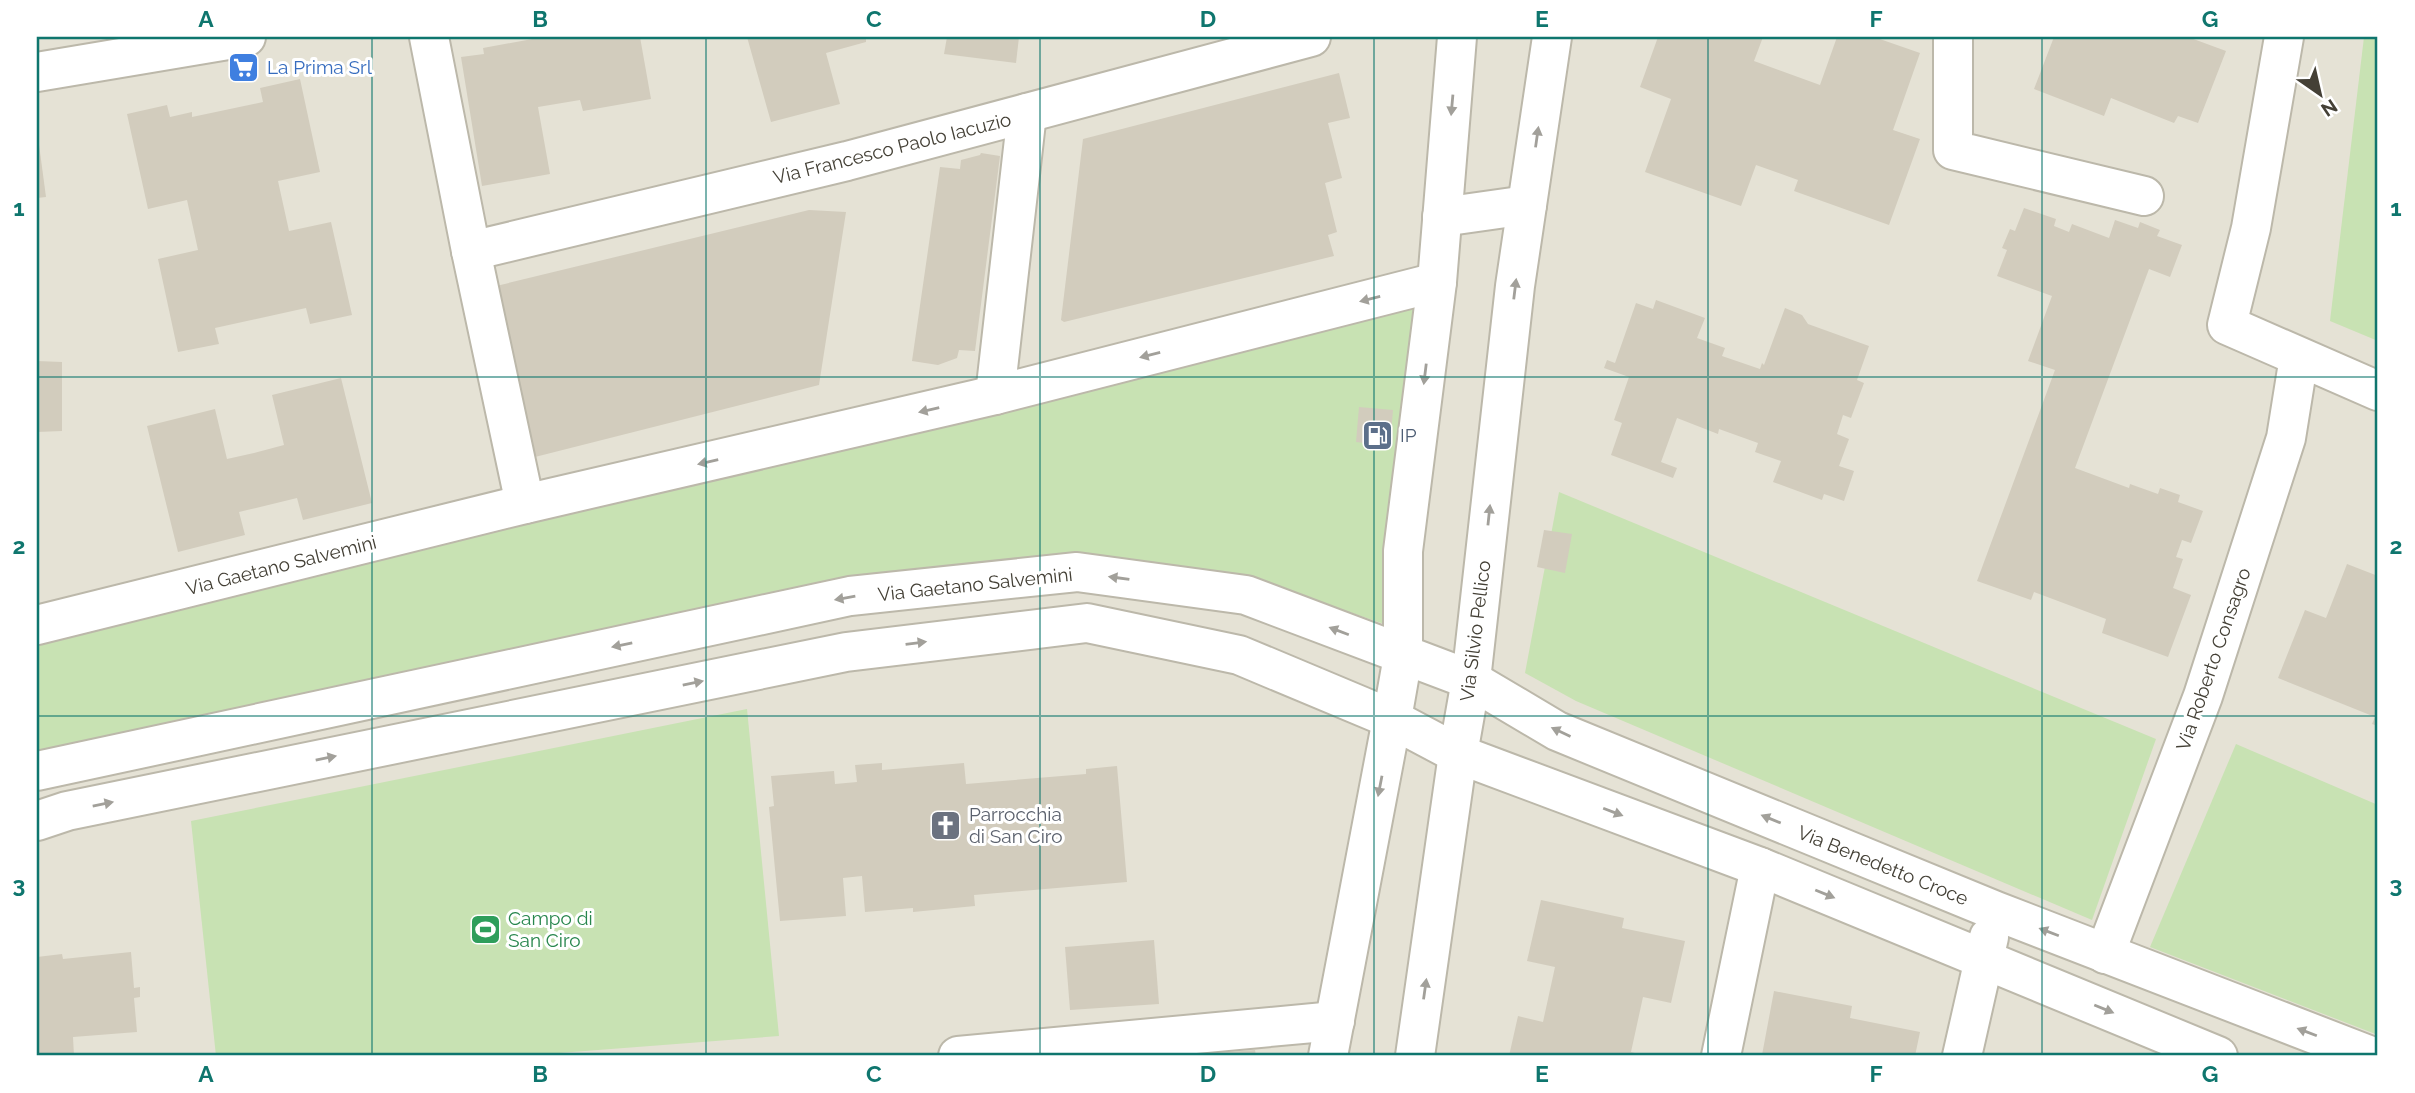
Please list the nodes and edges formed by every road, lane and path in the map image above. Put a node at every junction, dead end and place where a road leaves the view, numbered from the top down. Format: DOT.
graph roads {
  1 [pos="246,37"];
  2 [pos="429,37"];
  3 [pos="1311,37"];
  4 [pos="1458,37"];
  5 [pos="1552,37"];
  6 [pos="1953,37"];
  7 [pos="2284,37"];
  8 [pos="37,72"];
  9 [pos="1027,113"];
  10 [pos="2144,196"];
  11 [pos="1527,205"];
  12 [pos="1442,217"];
  13 [pos="471,251"];
  14 [pos="1437,282"];
  15 [pos="2299,357"];
  16 [pos="2378,391"];
  17 [pos="995,395"];
  18 [pos="525,504"];
  19 [pos="37,625"];
  20 [pos="1403,656"];
  21 [pos="542,663"];
  22 [pos="1471,680"];
  23 [pos="453,682"];
  24 [pos="550,712"];
  25 [pos="1392,719"];
  26 [pos="463,730"];
  27 [pos="1458,754"];
  28 [pos="37,771"];
  29 [pos="37,821"];
  30 [pos="1760,867"];
  31 [pos="1996,911"];
  32 [pos="2105,954"];
  33 [pos="1982,959"];
  34 [pos="2171,979"];
  35 [pos="2151,1028"];
  36 [pos="1332,1038"];
  37 [pos="958,1056"];
  38 [pos="1415,1056"];
  39 [pos="1721,1056"];
  40 [pos="1962,1056"];
  41 [pos="2218,1056"];
  42 [pos="2371,1056"];
  1 -- 8 [label="street"];
  2 -- 13 [label="street"];
  3 -- 9 [label="street, Via Francesco Paolo Iacuzio"];
  4 -- 12 [label="street, one-way"];
  11 -- 5 [label="street, Via Silvio Pellico, one-way"];
  6 -- 10 [label="street"];
  7 -- 15 [label="street"];
  9 -- 13 [label="street, Via Francesco Paolo Iacuzio"];
  9 -- 17 [label="street"];
  11 -- 12 [label="street"];
  22 -- 11 [label="street, Via Silvio Pellico, one-way"];
  12 -- 14 [label="street"];
  13 -- 18 [label="street"];
  14 -- 17 [label="street, Via Gaetano Salvemini, one-way"];
  14 -- 20 [label="street, one-way"];
  15 -- 16 [label="street"];
  15 -- 32 [label="street, Via Roberto Consagro"];
  17 -- 18 [label="street, Via Gaetano Salvemini, one-way"];
  18 -- 19 [label="street, Via Gaetano Salvemini"];
  20 -- 21 [label="street, Via Gaetano Salvemini, one-way"];
  20 -- 22 [label="street, Via Benedetto Croce"];
  20 -- 25 [label="street"];
  21 -- 23 [label="street, Via Gaetano Salvemini"];
  21 -- 24 [label="street"];
  22 -- 27 [label="street, Via Silvio Pellico"];
  31 -- 22 [label="street, Via Benedetto Croce, one-way"];
  23 -- 26 [label="street"];
  23 -- 28 [label="street, Via Gaetano Salvemini"];
  24 -- 25 [label="street, one-way"];
  24 -- 26 [label="street"];
  25 -- 27 [label="street"];
  25 -- 36 [label="street, one-way"];
  29 -- 26 [label="street, one-way"];
  27 -- 30 [label="street, one-way"];
  38 -- 27 [label="street, Via Silvio Pellico, one-way"];
  30 -- 33 [label="street, one-way"];
  30 -- 39 [label="street"];
  32 -- 31 [label="street, Via Benedetto Croce, one-way"];
  31 -- 33 [label="street"];
  32 -- 34 [label="street, Via Benedetto Croce"];
  33 -- 35 [label="street, one-way"];
  33 -- 40 [label="street"];
  34 -- 35 [label="street"];
  42 -- 34 [label="street, Via Benedetto Croce, one-way"];
  35 -- 41 [label="street"];
  36 -- 37 [label="street"];
}
